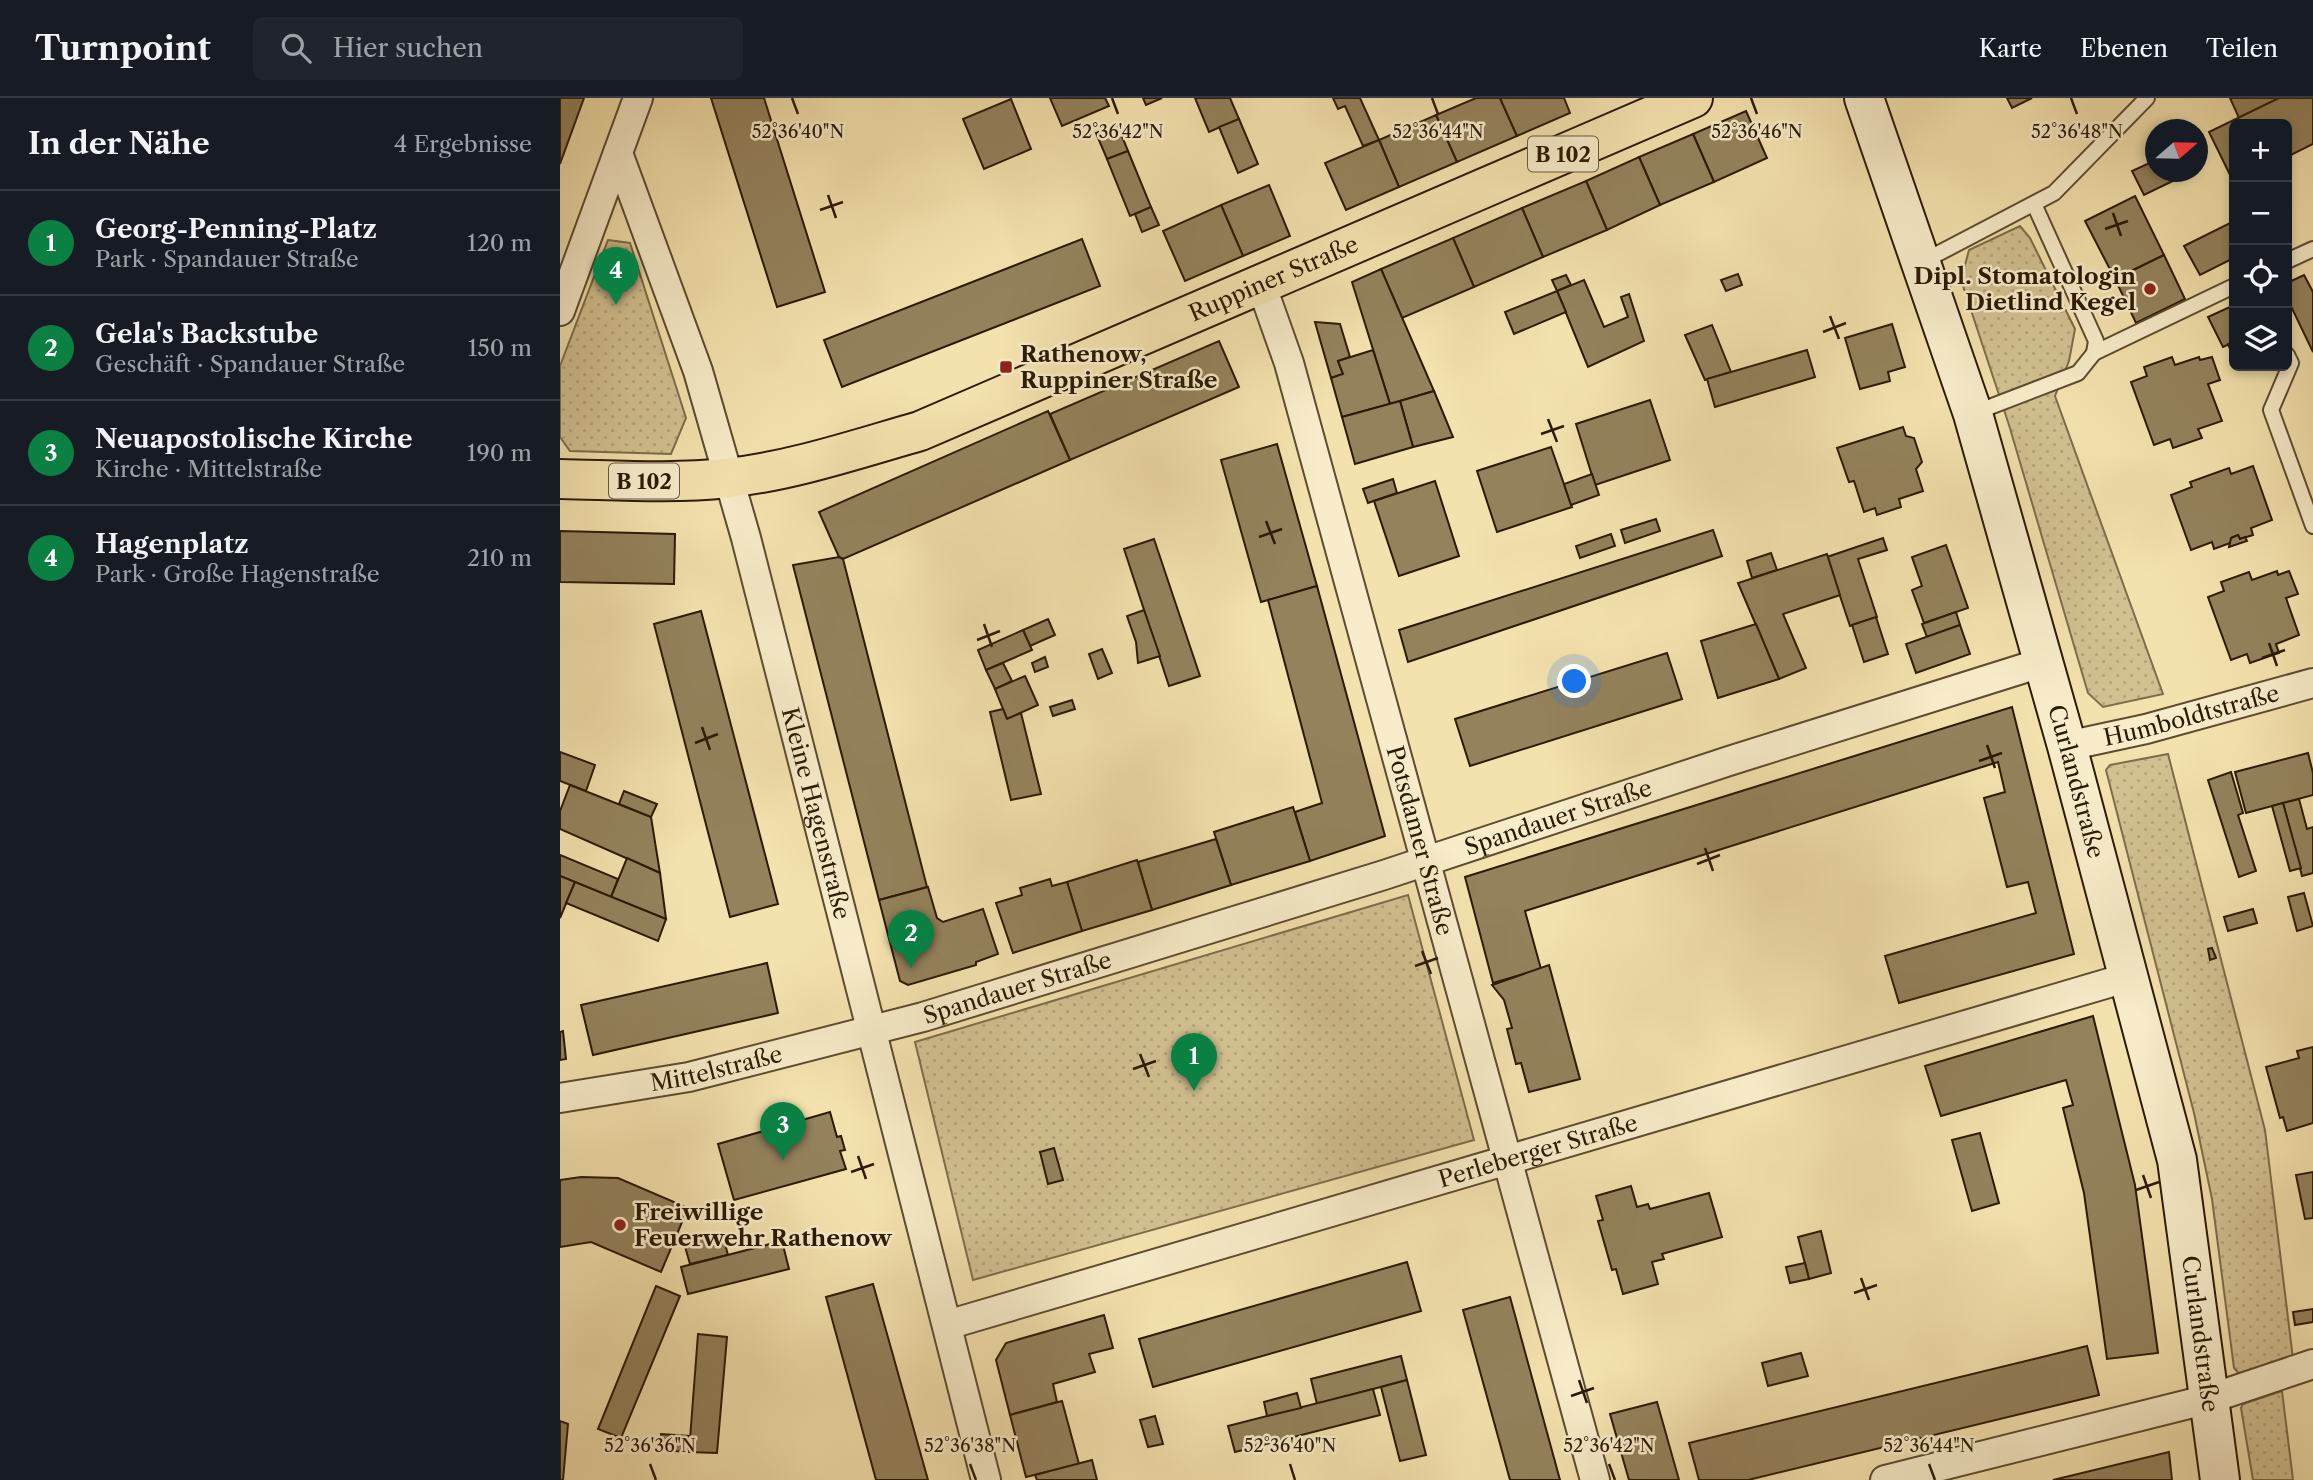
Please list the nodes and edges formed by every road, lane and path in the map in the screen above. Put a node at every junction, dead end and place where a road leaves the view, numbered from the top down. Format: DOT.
graph roads {
  1 [pos="638,98"];
  2 [pos="1693,98"];
  3 [pos="1864,98"];
  4 [pos="2147,98"];
  5 [pos="618,153"];
  6 [pos="2034,204"];
  7 [pos="2313,249"];
  8 [pos="2292,259"];
  9 [pos="1921,263"];
  10 [pos="1261,284"];
  11 [pos="2229,288"];
  12 [pos="560,311"];
  13 [pos="2094,354"];
  14 [pos="2288,371"];
  15 [pos="1973,414"];
  16 [pos="728,478"];
  17 [pos="560,479"];
  18 [pos="2313,526"];
  19 [pos="2044,662"];
  20 [pos="2313,683"];
  21 [pos="2067,746"];
  22 [pos="1426,861"];
  23 [pos="2129,977"];
  24 [pos="871,1030"];
  25 [pos="560,1098"];
  26 [pos="1509,1161"];
  27 [pos="947,1325"];
  28 [pos="2313,1364"];
  29 [pos="2209,1399"];
  30 [pos="986,1480"];
  31 [pos="1595,1480"];
  32 [pos="1885,1480"];
  33 [pos="2220,1480"];
  1 -- 5 [label="street"];
  2 -- 10 [label="main road, Ruppiner Straße / B 102"];
  3 -- 9 [label="main road, Curlandstraße"];
  4 -- 6 [label="lane"];
  5 -- 12 [label="street"];
  5 -- 16 [label="street, Kleine Hagenstraße"];
  6 -- 9 [label="lane"];
  6 -- 13 [label="lane"];
  7 -- 8 [label="lane"];
  9 -- 15 [label="main road, Curlandstraße"];
  10 -- 16 [label="main road, Ruppiner Straße / B 102"];
  10 -- 22 [label="street, Potsdamer Straße"];
  11 -- 13 [label="lane"];
  13 -- 15 [label="lane"];
  14 -- 18 [label="lane"];
  15 -- 19 [label="main road, Curlandstraße"];
  16 -- 17 [label="main road, B 102"];
  16 -- 24 [label="street, Kleine Hagenstraße"];
  19 -- 21 [label="main road, Curlandstraße"];
  19 -- 22 [label="street, Spandauer Straße"];
  20 -- 21 [label="street, Humboldtstraße"];
  21 -- 23 [label="main road, Curlandstraße"];
  22 -- 24 [label="street, Spandauer Straße"];
  22 -- 26 [label="street, Potsdamer Straße"];
  23 -- 26 [label="street, Perleberger Straße"];
  23 -- 29 [label="main road, Curlandstraße"];
  24 -- 25 [label="street, Mittelstraße"];
  24 -- 27 [label="street, Kleine Hagenstraße"];
  26 -- 27 [label="street, Perleberger Straße"];
  26 -- 31 [label="street, Potsdamer Straße"];
  27 -- 30 [label="street, Kleine Hagenstraße"];
  28 -- 29 [label="street"];
  29 -- 32 [label="street"];
  29 -- 33 [label="main road, Curlandstraße"];
}
